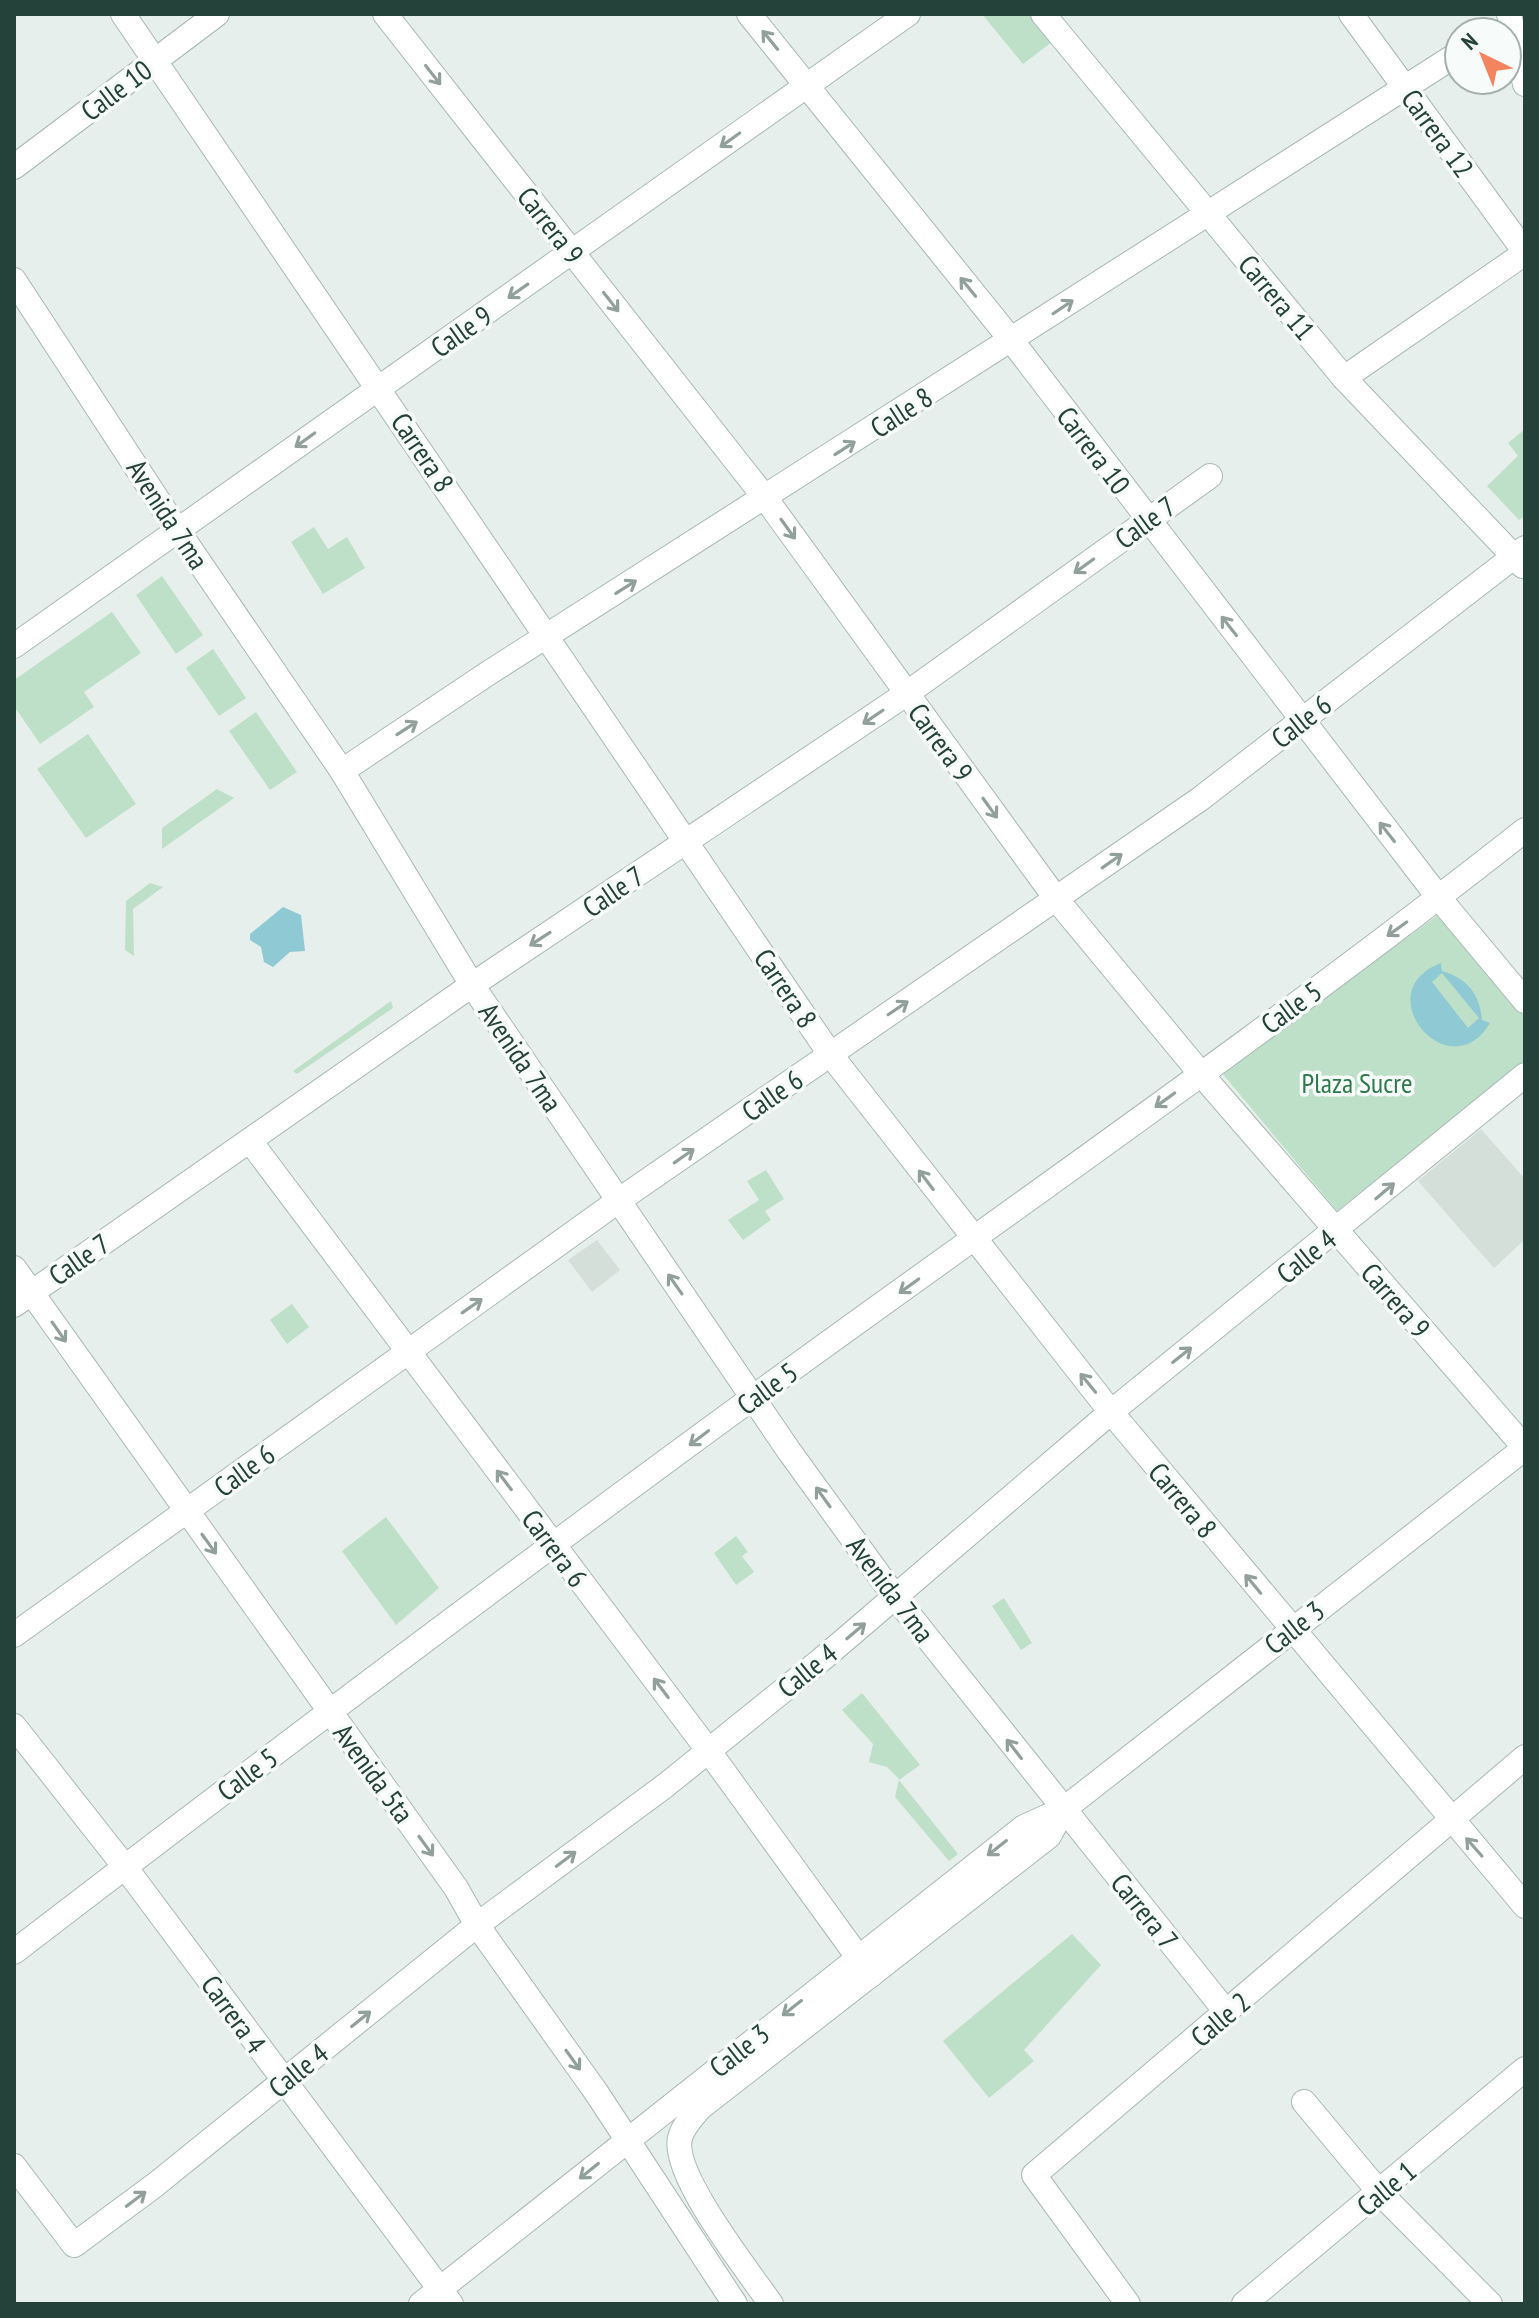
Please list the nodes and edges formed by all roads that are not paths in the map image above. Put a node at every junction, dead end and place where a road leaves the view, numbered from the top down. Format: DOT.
graph roads {
  1 [pos="123,14"];
  2 [pos="217,14"];
  3 [pos="385,14"];
  4 [pos="749,14"];
  5 [pos="908,14"];
  6 [pos="1043,14"];
  7 [pos="1351,14"];
  8 [pos="155,60"];
  9 [pos="1443,64"];
  10 [pos="806,85"];
  11 [pos="1406,88"];
  12 [pos="14,167"];
  13 [pos="1206,212"];
  14 [pos="1525,252"];
  15 [pos="573,253"];
  16 [pos="14,280"];
  17 [pos="1012,341"];
  18 [pos="1344,378"];
  19 [pos="379,387"];
  20 [pos="1210,476"];
  21 [pos="766,499"];
  22 [pos="1148,520"];
  23 [pos="178,531"];
  24 [pos="1521,558"];
  25 [pos="548,636"];
  26 [pos="14,646"];
  27 [pos="906,694"];
  28 [pos="1302,720"];
  29 [pos="342,771"];
  30 [pos="1525,830"];
  31 [pos="688,841"];
  32 [pos="1439,898"];
  33 [pos="1057,900"];
  34 [pos="472,985"];
  35 [pos="1525,1001"];
  36 [pos="830,1054"];
  37 [pos="1201,1074"];
  38 [pos="1525,1075"];
  39 [pos="250,1141"];
  40 [pos="618,1201"];
  41 [pos="1337,1231"];
  42 [pos="973,1240"];
  43 [pos="14,1268"];
  44 [pos="23,1298"];
  45 [pos="408,1351"];
  46 [pos="753,1397"];
  47 [pos="1111,1412"];
  48 [pos="1525,1448"];
  49 [pos="186,1512"];
  50 [pos="554,1547"];
  51 [pos="895,1597"];
  52 [pos="1290,1629"];
  53 [pos="14,1635"];
  54 [pos="329,1711"];
  55 [pos="14,1726"];
  56 [pos="708,1750"];
  57 [pos="1525,1757"];
  58 [pos="1064,1809"];
  59 [pos="1451,1820"];
  60 [pos="125,1867"];
  61 [pos="1525,1906"];
  62 [pos="477,1925"];
  63 [pos="14,1952"];
  64 [pos="864,1966"];
  65 [pos="1227,2013"];
  66 [pos="1525,2069"];
  67 [pos="284,2082"];
  68 [pos="1304,2102"];
  69 [pos="627,2140"];
  70 [pos="14,2166"];
  71 [pos="1380,2193"];
  72 [pos="729,2295"];
  73 [pos="438,2299"];
  74 [pos="771,2304"];
  75 [pos="1128,2304"];
  76 [pos="1244,2304"];
  77 [pos="1490,2304"];
  1 -- 8 [label="street, Carrera 8"];
  2 -- 8 [label="street, Calle 10"];
  3 -- 15 [label="street, Carrera 9, one-way"];
  10 -- 4 [label="street, Carrera 10, one-way"];
  5 -- 10 [label="street, Calle 9"];
  6 -- 13 [label="street, Carrera 11"];
  7 -- 11 [label="street, Carrera 12"];
  8 -- 12 [label="street, Calle 10"];
  8 -- 19 [label="street, Carrera 8"];
  9 -- 11 [label="street, Calle 8"];
  10 -- 15 [label="street, Calle 9, one-way"];
  17 -- 10 [label="street, Carrera 10, one-way"];
  11 -- 13 [label="street, Calle 8"];
  11 -- 14 [label="street, Carrera 12"];
  17 -- 13 [label="street, Calle 8, one-way"];
  13 -- 18 [label="street, Carrera 11"];
  14 -- 18 [label="street"];
  15 -- 19 [label="street, Calle 9, one-way"];
  15 -- 21 [label="street, Carrera 9, one-way"];
  16 -- 23 [label="street, Avenida 7ma"];
  21 -- 17 [label="street, Calle 8, one-way"];
  17 -- 22 [label="street, Carrera 10"];
  18 -- 24 [label="street, Carrera 11"];
  19 -- 23 [label="street, Calle 9, one-way"];
  19 -- 25 [label="street, Carrera 8"];
  20 -- 22 [label="street, Calle 7"];
  25 -- 21 [label="street, Calle 8, one-way"];
  21 -- 27 [label="street, Carrera 9, one-way"];
  22 -- 27 [label="street, Calle 7, one-way"];
  28 -- 22 [label="street, Carrera 10, one-way"];
  23 -- 26 [label="street, Calle 9"];
  23 -- 29 [label="street, Avenida 7ma"];
  24 -- 28 [label="street, Calle 6"];
  29 -- 25 [label="street, Calle 8, one-way"];
  25 -- 31 [label="street, Carrera 8"];
  27 -- 31 [label="street, Calle 7, one-way"];
  27 -- 33 [label="street, Carrera 9, one-way"];
  32 -- 28 [label="street, Carrera 10, one-way"];
  33 -- 28 [label="street, Calle 6, one-way"];
  29 -- 34 [label="street, Avenida 7ma"];
  30 -- 32 [label="street, Calle 5"];
  31 -- 34 [label="street, Calle 7, one-way"];
  31 -- 36 [label="street, Carrera 8"];
  32 -- 35 [label="street, Carrera 10"];
  32 -- 37 [label="street, Calle 5, one-way"];
  36 -- 33 [label="street, Calle 6, one-way"];
  33 -- 37 [label="street, Carrera 9"];
  34 -- 39 [label="street, Calle 7"];
  34 -- 40 [label="street, Avenida 7ma"];
  40 -- 36 [label="street, Calle 6, one-way"];
  42 -- 36 [label="street, Carrera 8, one-way"];
  37 -- 41 [label="street, Carrera 9"];
  37 -- 42 [label="street, Calle 5, one-way"];
  41 -- 38 [label="street, Calle 4, one-way"];
  39 -- 44 [label="street, Calle 7"];
  39 -- 45 [label="street, Carrera 6"];
  45 -- 40 [label="street, Calle 6, one-way"];
  46 -- 40 [label="street, Avenida 7ma, one-way"];
  47 -- 41 [label="street, Calle 4, one-way"];
  41 -- 48 [label="street, Carrera 9"];
  42 -- 46 [label="street, Calle 5, one-way"];
  47 -- 42 [label="street, Carrera 8, one-way"];
  43 -- 44 [label="street, Avenida 5ta"];
  44 -- 49 [label="street, Avenida 5ta, one-way"];
  45 -- 49 [label="street, Calle 6"];
  50 -- 45 [label="street, Carrera 6, one-way"];
  46 -- 50 [label="street, Calle 5, one-way"];
  51 -- 46 [label="street, Avenida 7ma, one-way"];
  47 -- 51 [label="street, Calle 4"];
  52 -- 47 [label="street, Carrera 8, one-way"];
  48 -- 52 [label="street, Calle 3"];
  49 -- 53 [label="street, Calle 6"];
  49 -- 54 [label="street, Avenida 5ta, one-way"];
  50 -- 54 [label="street, Calle 5"];
  56 -- 50 [label="street, Carrera 6, one-way"];
  56 -- 51 [label="street, Calle 4, one-way"];
  58 -- 51 [label="street, Avenida 7ma, one-way"];
  52 -- 58 [label="street, Calle 3"];
  52 -- 59 [label="street, Carrera 8"];
  54 -- 60 [label="street, Calle 5"];
  54 -- 62 [label="street, Avenida 5ta, one-way"];
  55 -- 60 [label="street, Carrera 4"];
  62 -- 56 [label="street, Calle 4, one-way"];
  56 -- 64 [label="street, Carrera 6"];
  57 -- 59 [label="street, Calle 2"];
  58 -- 64 [label="street, Calle 3"];
  58 -- 65 [label="street, Carrera 7"];
  61 -- 59 [label="street, Carrera 8, one-way"];
  59 -- 65 [label="street, Calle 2"];
  60 -- 63 [label="street, Calle 5"];
  60 -- 67 [label="street, Carrera 4"];
  67 -- 62 [label="street, Calle 4, one-way"];
  62 -- 69 [label="street, Avenida 5ta, one-way"];
  64 -- 69 [label="street, Calle 3, one-way"];
  64 -- 74 [label="street, Calle 3"];
  65 -- 75 [label="street, Calle 2"];
  66 -- 71 [label="street, Calle 1"];
  70 -- 67 [label="street, Calle 4, one-way"];
  67 -- 73 [label="street, Carrera 4"];
  68 -- 71 [label="street"];
  69 -- 72 [label="street, Avenida 5ta"];
  69 -- 73 [label="street, Calle 3, one-way"];
  71 -- 76 [label="street, Calle 1"];
  71 -- 77 [label="street"];
}
